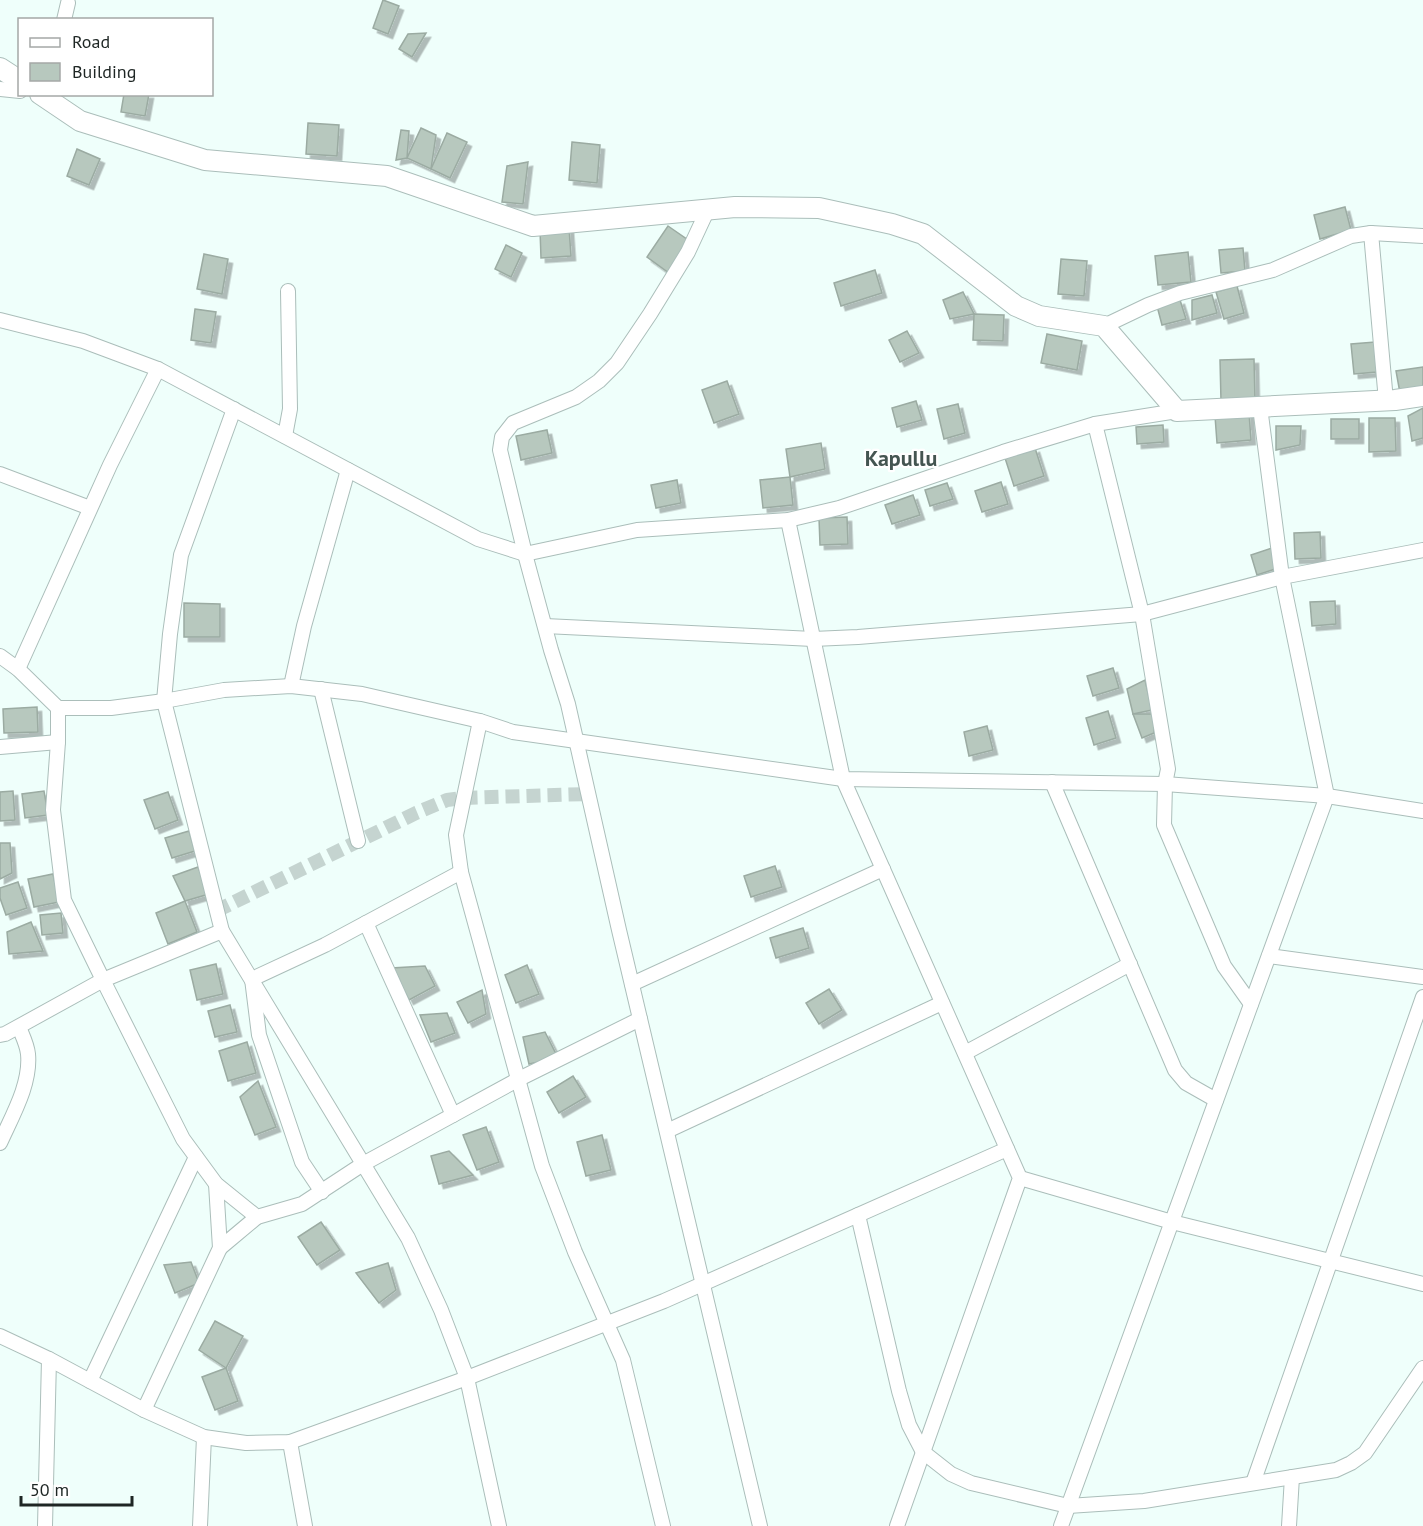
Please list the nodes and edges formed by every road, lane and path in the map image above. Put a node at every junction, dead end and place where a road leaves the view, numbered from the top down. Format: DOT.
graph roads {
  1 [pos="68,3"];
  2 [pos="64,18"];
  3 [pos="0,68"];
  4 [pos="18,80"];
  5 [pos="0,89"];
  6 [pos="18,91"];
  7 [pos="43,96"];
  8 [pos="708,210"];
  9 [pos="1371,233"];
  10 [pos="1423,236"];
  11 [pos="288,291"];
  12 [pos="0,320"];
  13 [pos="1104,326"];
  14 [pos="158,369"];
  15 [pos="1423,396"];
  16 [pos="1386,401"];
  17 [pos="1260,407"];
  18 [pos="234,409"];
  19 [pos="1177,411"];
  20 [pos="1095,424"];
  21 [pos="285,436"];
  22 [pos="348,470"];
  23 [pos="0,474"];
  24 [pos="90,508"];
  25 [pos="788,520"];
  26 [pos="1423,550"];
  27 [pos="525,554"];
  28 [pos="1282,577"];
  29 [pos="1142,614"];
  30 [pos="545,626"];
  31 [pos="813,639"];
  32 [pos="0,656"];
  33 [pos="18,669"];
  34 [pos="291,686"];
  35 [pos="321,689"];
  36 [pos="164,701"];
  37 [pos="58,708"];
  38 [pos="480,721"];
  39 [pos="577,741"];
  40 [pos="58,742"];
  41 [pos="0,747"];
  42 [pos="843,779"];
  43 [pos="1052,782"];
  44 [pos="1165,784"];
  45 [pos="1327,796"];
  46 [pos="1423,811"];
  47 [pos="358,841"];
  48 [pos="883,869"];
  49 [pos="461,872"];
  50 [pos="366,923"];
  51 [pos="222,931"];
  52 [pos="1269,956"];
  53 [pos="1130,964"];
  54 [pos="1423,977"];
  55 [pos="252,979"];
  56 [pos="103,980"];
  57 [pos="632,984"];
  58 [pos="1423,996"];
  59 [pos="942,1003"];
  60 [pos="1251,1004"];
  61 [pos="640,1019"];
  62 [pos="19,1027"];
  63 [pos="0,1035"];
  64 [pos="964,1053"];
  65 [pos="519,1079"];
  66 [pos="1216,1100"];
  67 [pos="453,1115"];
  68 [pos="667,1131"];
  69 [pos="0,1143"];
  70 [pos="1007,1149"];
  71 [pos="196,1157"];
  72 [pos="363,1164"];
  73 [pos="1020,1178"];
  74 [pos="216,1184"];
  75 [pos="322,1192"];
  76 [pos="858,1215"];
  77 [pos="257,1217"];
  78 [pos="1172,1222"];
  79 [pos="220,1248"];
  80 [pos="1331,1261"];
  81 [pos="703,1284"];
  82 [pos="1423,1284"];
  83 [pos="607,1323"];
  84 [pos="0,1336"];
  85 [pos="49,1359"];
  86 [pos="1423,1368"];
  87 [pos="467,1378"];
  88 [pos="90,1381"];
  89 [pos="144,1410"];
  90 [pos="204,1437"];
  91 [pos="290,1442"];
  92 [pos="923,1452"];
  93 [pos="1292,1477"];
  94 [pos="1254,1483"];
  95 [pos="1068,1506"];
  96 [pos="45,1526"];
  97 [pos="200,1526"];
  98 [pos="305,1526"];
  99 [pos="499,1526"];
  100 [pos="663,1526"];
  101 [pos="759,1526"];
  102 [pos="897,1526"];
  103 [pos="1061,1526"];
  104 [pos="1289,1526"];
  1 -- 2 [label="street"];
  3 -- 4 [label="street"];
  5 -- 6 [label="street"];
  7 -- 8 [label="street"];
  8 -- 13 [label="street"];
  8 -- 27 [label="street"];
  9 -- 10 [label="street"];
  9 -- 13 [label="street"];
  9 -- 16 [label="street"];
  11 -- 21 [label="street"];
  12 -- 14 [label="street"];
  13 -- 19 [label="street"];
  14 -- 18 [label="street"];
  14 -- 24 [label="street"];
  15 -- 16 [label="street"];
  16 -- 17 [label="street"];
  17 -- 19 [label="street"];
  17 -- 28 [label="street"];
  18 -- 21 [label="street"];
  18 -- 36 [label="street"];
  19 -- 20 [label="street"];
  20 -- 25 [label="street"];
  20 -- 29 [label="street"];
  21 -- 22 [label="street"];
  22 -- 27 [label="street"];
  22 -- 34 [label="street"];
  23 -- 24 [label="street"];
  24 -- 33 [label="street"];
  25 -- 27 [label="street"];
  25 -- 31 [label="street"];
  26 -- 28 [label="street"];
  27 -- 30 [label="street"];
  28 -- 29 [label="street"];
  28 -- 45 [label="street"];
  29 -- 31 [label="street"];
  29 -- 44 [label="street"];
  30 -- 31 [label="street"];
  30 -- 39 [label="street"];
  31 -- 42 [label="street"];
  32 -- 33 [label="street"];
  33 -- 37 [label="street"];
  34 -- 35 [label="street"];
  34 -- 36 [label="street"];
  35 -- 38 [label="street"];
  35 -- 47 [label="street"];
  36 -- 37 [label="street"];
  36 -- 51 [label="street"];
  37 -- 40 [label="street"];
  38 -- 39 [label="street"];
  38 -- 49 [label="street"];
  39 -- 42 [label="street"];
  39 -- 57 [label="street"];
  40 -- 41 [label="street"];
  40 -- 56 [label="street"];
  42 -- 43 [label="street"];
  42 -- 48 [label="street"];
  43 -- 44 [label="street"];
  43 -- 53 [label="street"];
  44 -- 45 [label="street"];
  44 -- 60 [label="street"];
  45 -- 46 [label="street"];
  45 -- 52 [label="street"];
  48 -- 57 [label="street"];
  48 -- 59 [label="street"];
  49 -- 50 [label="street"];
  49 -- 65 [label="street"];
  50 -- 55 [label="street"];
  50 -- 67 [label="street"];
  51 -- 55 [label="street"];
  51 -- 56 [label="street"];
  52 -- 54 [label="street"];
  52 -- 60 [label="street"];
  53 -- 64 [label="street"];
  53 -- 66 [label="street"];
  55 -- 72 [label="street"];
  55 -- 75 [label="street"];
  56 -- 62 [label="street"];
  56 -- 71 [label="street"];
  57 -- 61 [label="street"];
  58 -- 80 [label="street"];
  59 -- 64 [label="street"];
  59 -- 68 [label="street"];
  60 -- 66 [label="street"];
  61 -- 65 [label="street"];
  61 -- 68 [label="street"];
  62 -- 63 [label="street"];
  62 -- 69 [label="street"];
  64 -- 70 [label="street"];
  65 -- 67 [label="street"];
  65 -- 83 [label="street"];
  66 -- 78 [label="street"];
  67 -- 72 [label="street"];
  68 -- 81 [label="street"];
  70 -- 73 [label="street"];
  70 -- 76 [label="street"];
  71 -- 74 [label="street"];
  71 -- 88 [label="street"];
  72 -- 75 [label="street"];
  72 -- 87 [label="street"];
  73 -- 78 [label="street"];
  73 -- 92 [label="street"];
  74 -- 77 [label="street"];
  74 -- 79 [label="street"];
  75 -- 77 [label="street"];
  76 -- 81 [label="street"];
  76 -- 92 [label="street"];
  77 -- 79 [label="street"];
  78 -- 80 [label="street"];
  78 -- 95 [label="street"];
  79 -- 89 [label="street"];
  80 -- 82 [label="street"];
  80 -- 94 [label="street"];
  81 -- 83 [label="street"];
  81 -- 101 [label="street"];
  83 -- 87 [label="street"];
  83 -- 100 [label="street"];
  84 -- 85 [label="street"];
  85 -- 88 [label="street"];
  85 -- 96 [label="street"];
  86 -- 93 [label="street"];
  87 -- 91 [label="street"];
  87 -- 99 [label="street"];
  88 -- 89 [label="street"];
  89 -- 90 [label="street"];
  90 -- 91 [label="street"];
  90 -- 97 [label="street"];
  91 -- 98 [label="street"];
  92 -- 95 [label="street"];
  92 -- 102 [label="street"];
  93 -- 94 [label="street"];
  93 -- 104 [label="street"];
  94 -- 95 [label="street"];
  95 -- 103 [label="street"];
}
